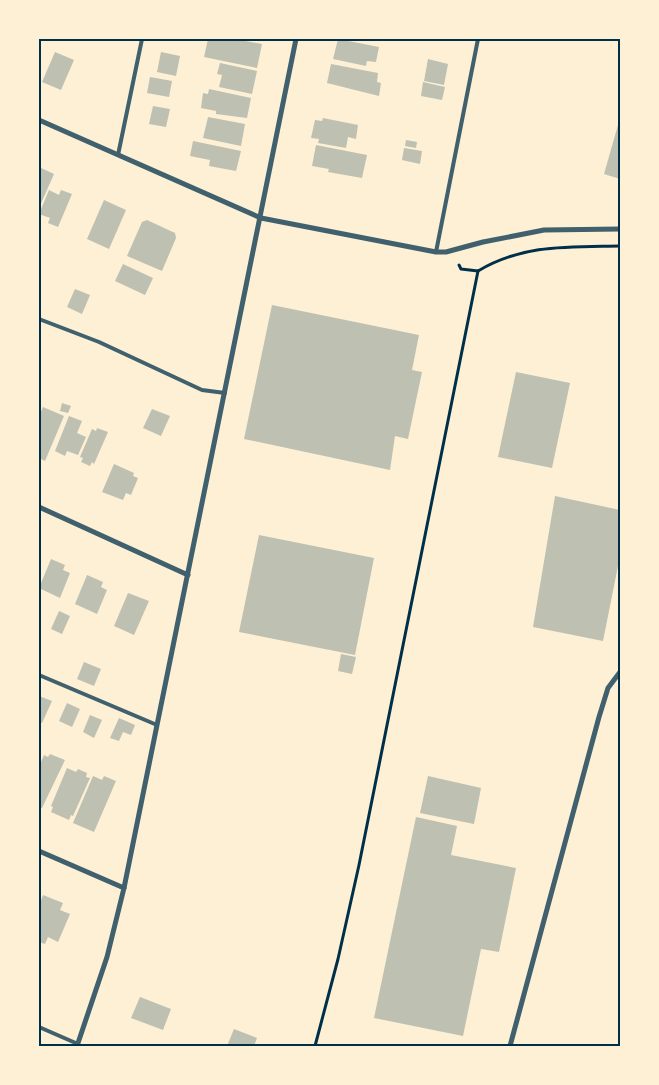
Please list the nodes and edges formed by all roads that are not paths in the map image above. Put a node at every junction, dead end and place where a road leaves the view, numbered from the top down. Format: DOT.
graph roads {
  1 [pos="142,39"];
  2 [pos="296,39"];
  3 [pos="478,39"];
  4 [pos="39,120"];
  5 [pos="118,155"];
  6 [pos="261,218"];
  7 [pos="620,229"];
  8 [pos="436,252"];
  9 [pos="39,319"];
  10 [pos="225,393"];
  11 [pos="39,507"];
  12 [pos="188,575"];
  13 [pos="620,672"];
  14 [pos="39,675"];
  15 [pos="157,725"];
  16 [pos="39,851"];
  17 [pos="124,888"];
  18 [pos="39,1027"];
  19 [pos="78,1045"];
  20 [pos="510,1046"];
  1 -- 5 [label="lane"];
  2 -- 6 [label="street"];
  3 -- 8 [label="lane"];
  4 -- 5 [label="street"];
  5 -- 6 [label="street"];
  6 -- 8 [label="street"];
  6 -- 10 [label="street"];
  7 -- 8 [label="street"];
  9 -- 10 [label="lane"];
  10 -- 12 [label="street"];
  11 -- 12 [label="street"];
  12 -- 15 [label="street"];
  13 -- 20 [label="street"];
  14 -- 15 [label="lane"];
  15 -- 17 [label="street"];
  16 -- 17 [label="street"];
  17 -- 19 [label="street"];
  18 -- 19 [label="lane"];
}
